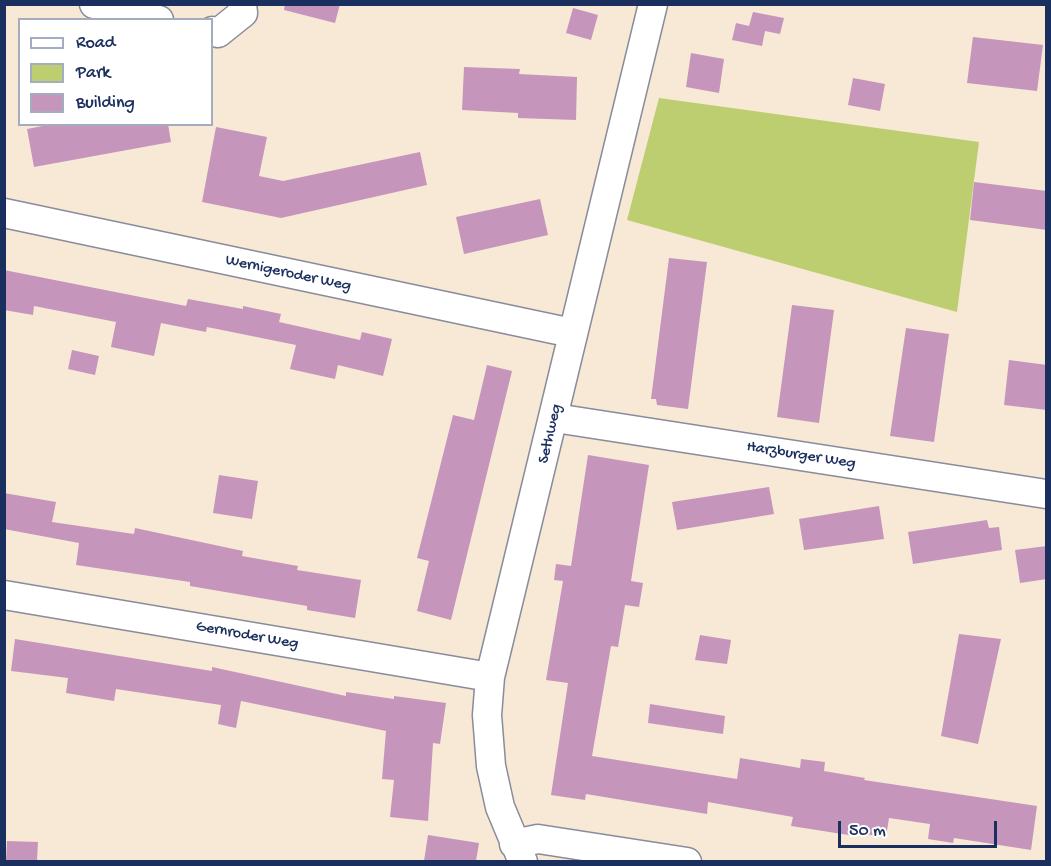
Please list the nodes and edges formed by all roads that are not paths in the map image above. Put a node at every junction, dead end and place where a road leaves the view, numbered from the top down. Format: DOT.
graph roads {
  1 [pos="94,4"];
  2 [pos="653,4"];
  3 [pos="243,9"];
  4 [pos="151,18"];
  5 [pos="213,32"];
  6 [pos="4,213"];
  7 [pos="572,333"];
  8 [pos="555,418"];
  9 [pos="1047,494"];
  10 [pos="4,595"];
  11 [pos="490,678"];
  12 [pos="518,853"];
  13 [pos="687,861"];
  1 -- 4 [label="street"];
  2 -- 7 [label="street, Sethweg"];
  3 -- 5 [label="street"];
  6 -- 7 [label="street, Wernigeroder Weg"];
  7 -- 8 [label="street, Sethweg"];
  8 -- 9 [label="street, Harzburger Weg"];
  8 -- 11 [label="street, Sethweg"];
  10 -- 11 [label="street, Gernroder Weg"];
  11 -- 12 [label="street, Sethweg"];
  12 -- 13 [label="street"];
}
